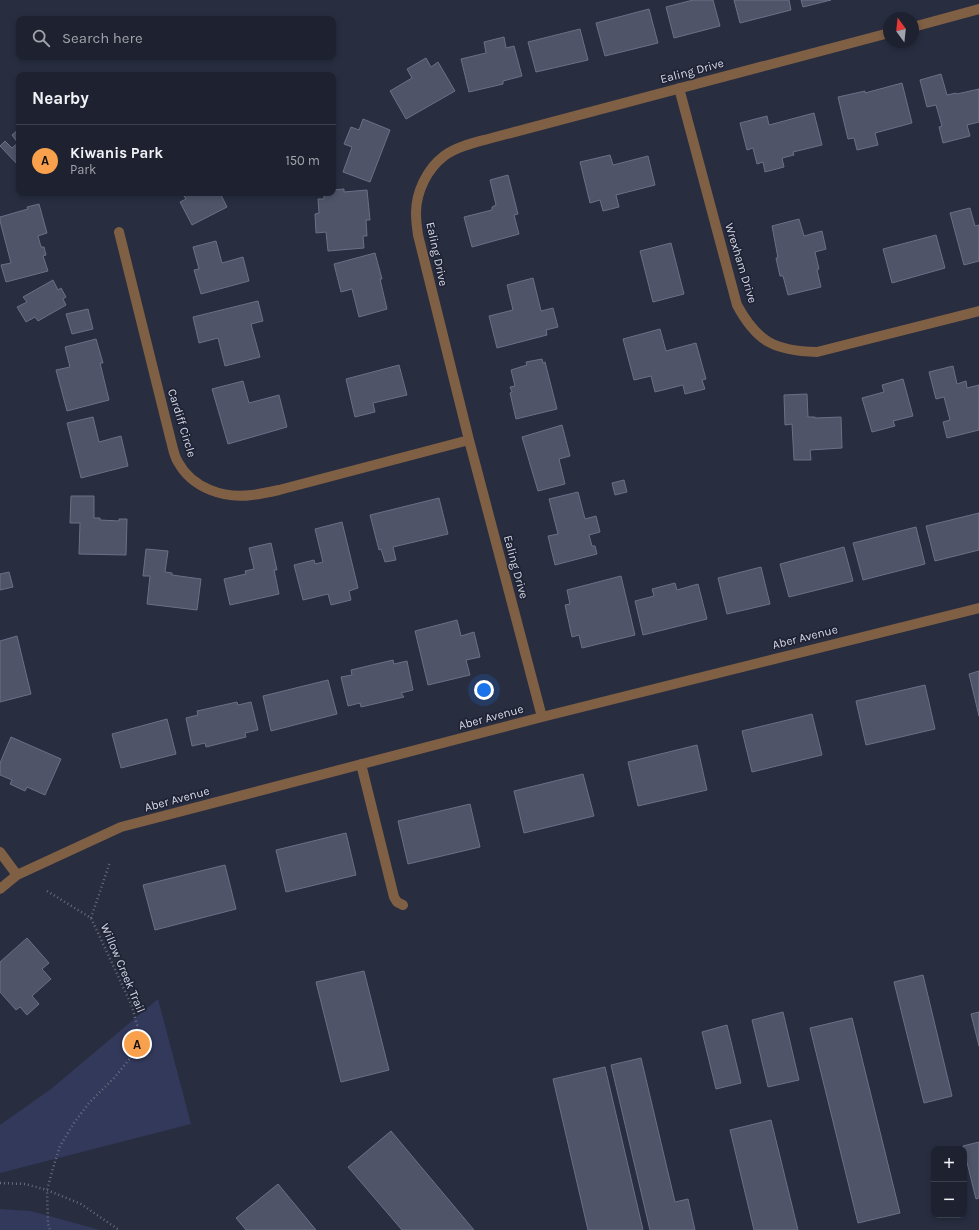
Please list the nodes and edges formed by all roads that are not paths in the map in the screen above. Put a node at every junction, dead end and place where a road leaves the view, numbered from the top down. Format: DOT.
graph roads {
  1 [pos="979,10"];
  2 [pos="919,25"];
  3 [pos="883,35"];
  4 [pos="679,88"];
  5 [pos="119,232"];
  6 [pos="979,311"];
  7 [pos="469,440"];
  8 [pos="979,608"];
  9 [pos="542,717"];
  10 [pos="361,764"];
  11 [pos="0,852"];
  12 [pos="17,874"];
  13 [pos="0,889"];
  14 [pos="403,905"];
  1 -- 2 [label="street"];
  3 -- 4 [label="street, Ealing Drive"];
  4 -- 6 [label="street, Wrexham Drive"];
  4 -- 7 [label="street, Ealing Drive"];
  5 -- 7 [label="street, Cardiff Circle"];
  7 -- 9 [label="street, Ealing Drive"];
  8 -- 9 [label="street, Aber Avenue"];
  9 -- 10 [label="street, Aber Avenue"];
  10 -- 12 [label="street, Aber Avenue"];
  10 -- 14 [label="street"];
  11 -- 12 [label="street"];
  12 -- 13 [label="street, Aber Avenue"];
}
